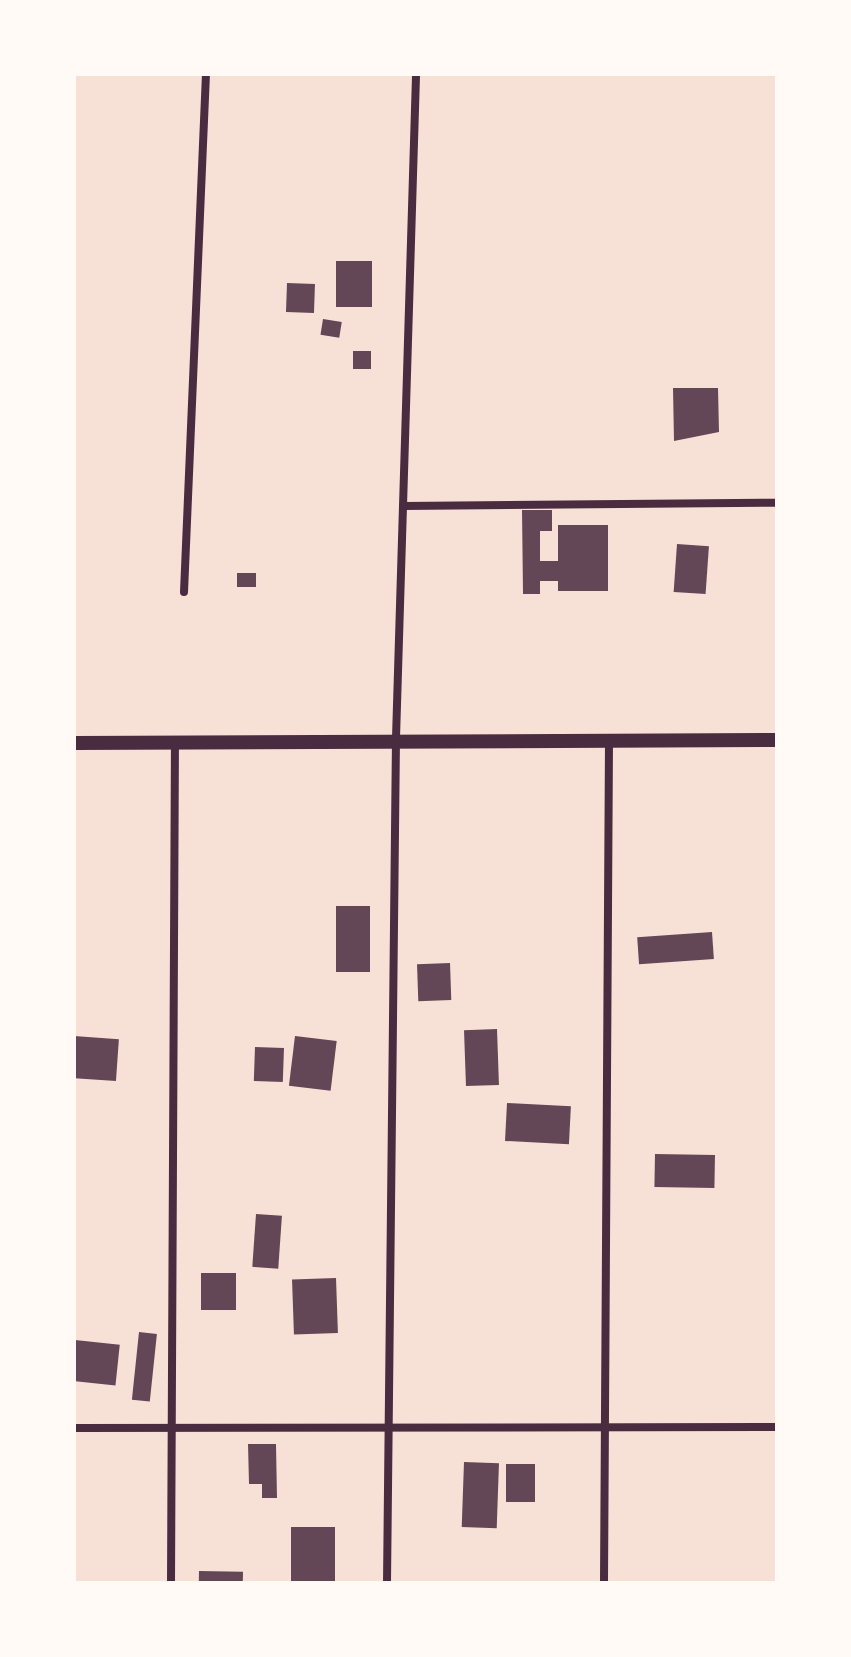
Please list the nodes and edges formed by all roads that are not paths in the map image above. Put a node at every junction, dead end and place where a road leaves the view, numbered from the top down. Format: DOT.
graph roads {
  1 [pos="206,74"];
  2 [pos="416,74"];
  3 [pos="777,503"];
  4 [pos="403,506"];
  5 [pos="184,592"];
  6 [pos="396,738"];
  7 [pos="609,740"];
  8 [pos="777,740"];
  9 [pos="74,743"];
  10 [pos="175,743"];
  11 [pos="777,1427"];
  12 [pos="74,1428"];
  13 [pos="169,1429"];
  14 [pos="609,1429"];
  15 [pos="387,1431"];
  16 [pos="171,1583"];
  17 [pos="387,1583"];
  18 [pos="604,1583"];
  1 -- 5 [label="street"];
  2 -- 4 [label="street"];
  3 -- 4 [label="street"];
  4 -- 6 [label="street"];
  6 -- 7 [label="street"];
  6 -- 10 [label="street"];
  6 -- 15 [label="street"];
  7 -- 8 [label="street"];
  7 -- 14 [label="street"];
  9 -- 10 [label="street"];
  10 -- 13 [label="street"];
  11 -- 14 [label="street"];
  12 -- 13 [label="street"];
  13 -- 15 [label="street"];
  13 -- 16 [label="street"];
  14 -- 15 [label="street"];
  14 -- 18 [label="street"];
  15 -- 17 [label="street"];
}
